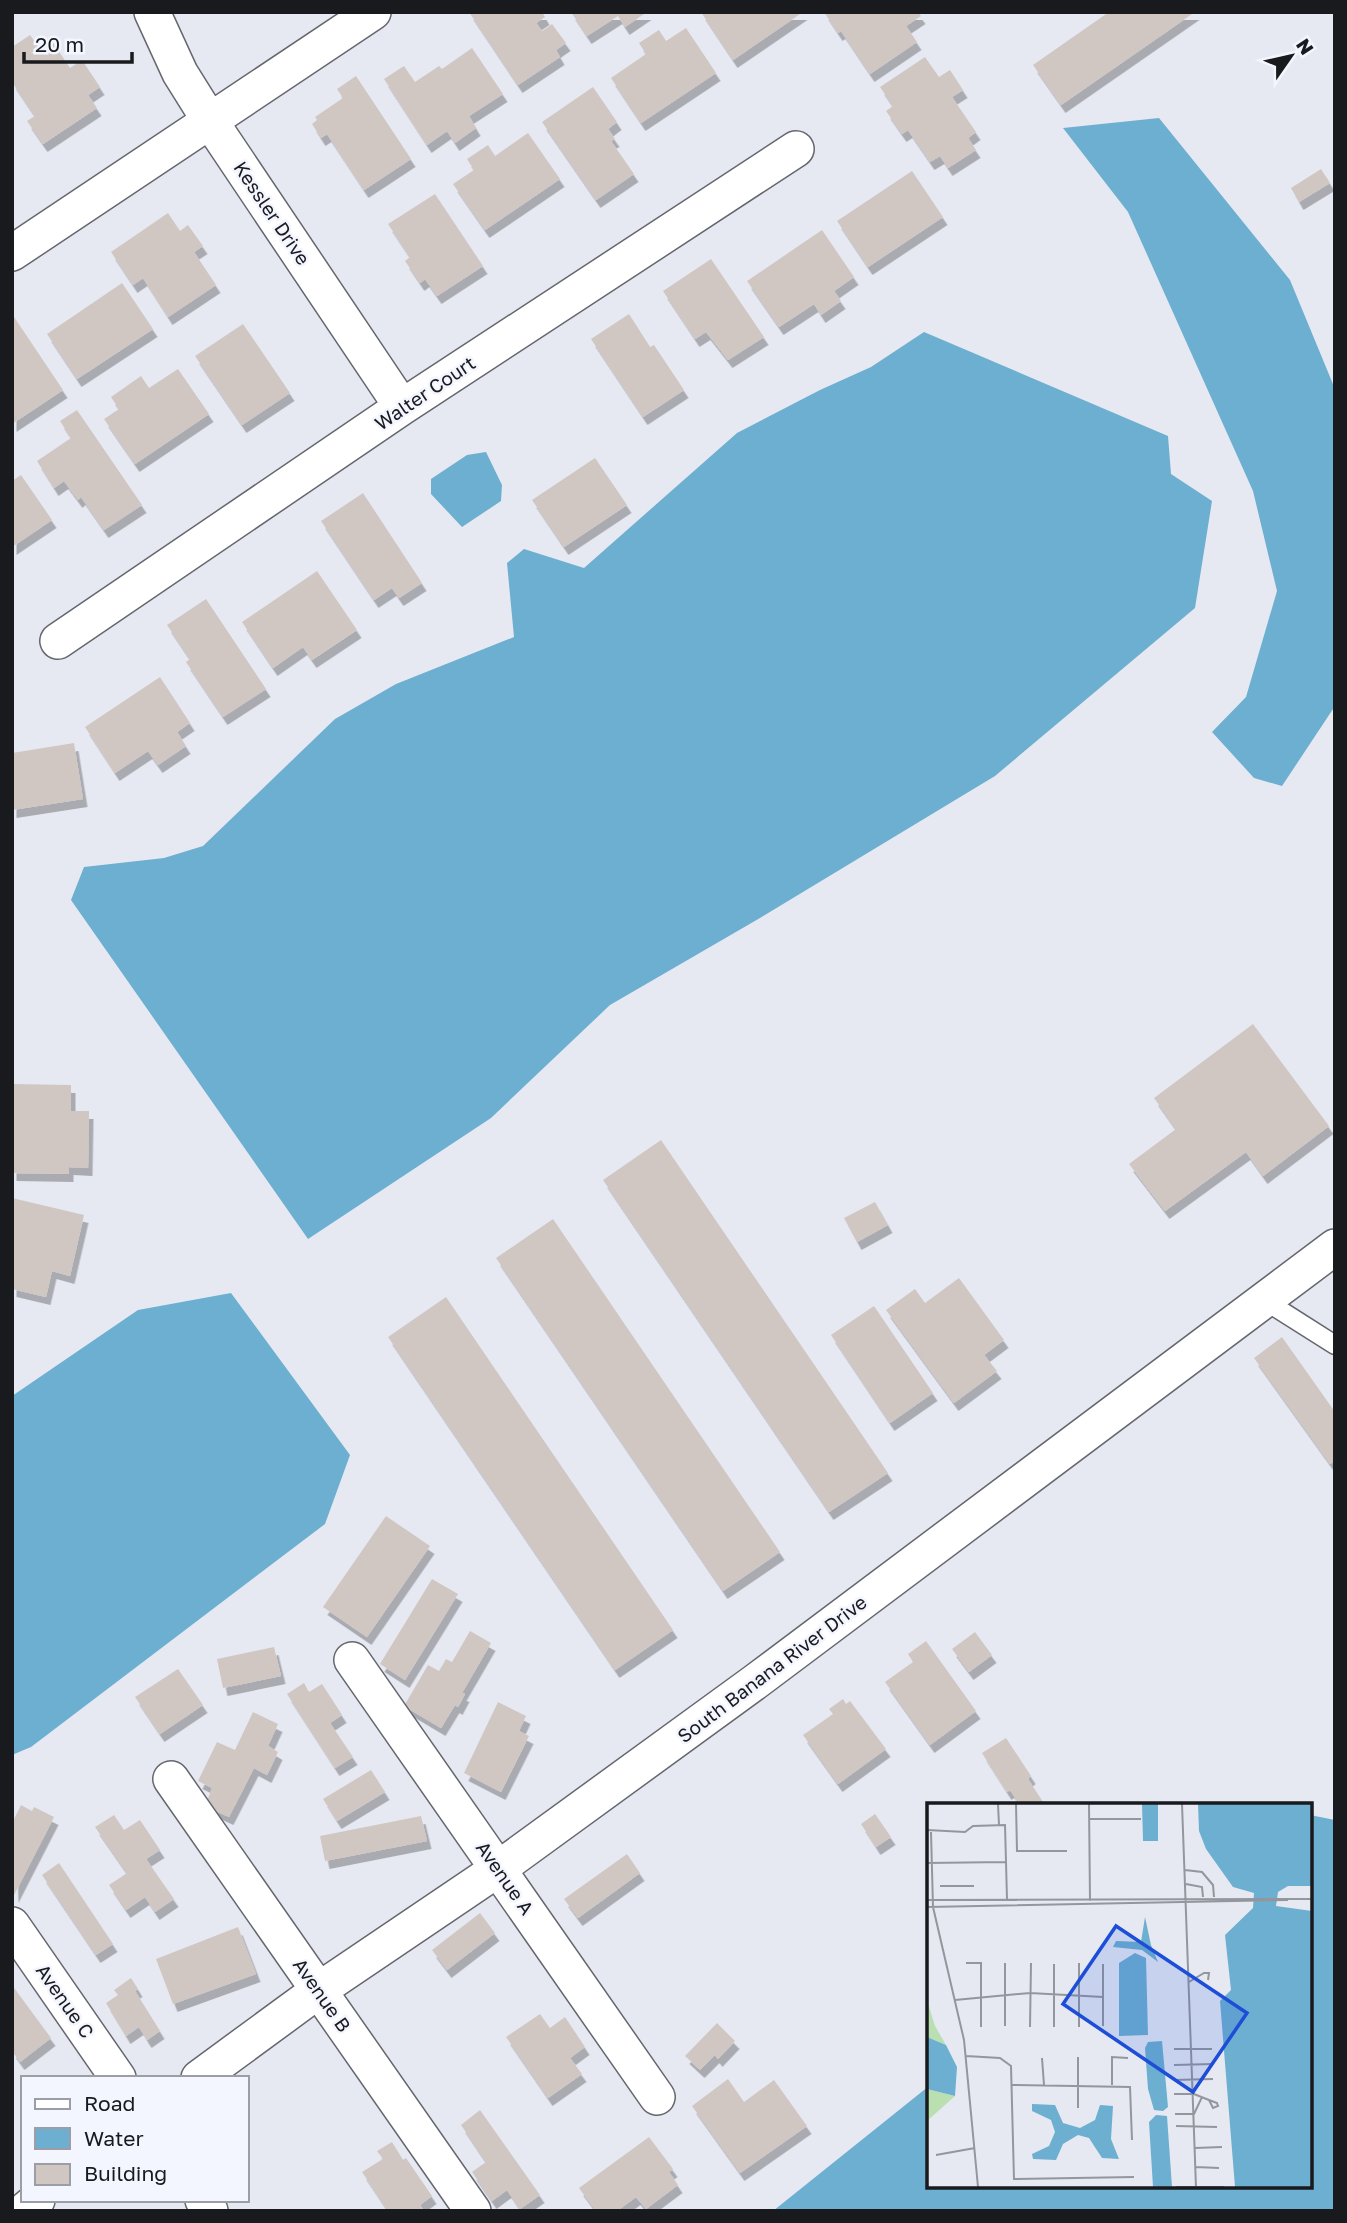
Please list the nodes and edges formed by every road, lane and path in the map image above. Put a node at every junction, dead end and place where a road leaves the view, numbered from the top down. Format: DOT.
graph roads {
  1 [pos="152,12"];
  2 [pos="373,12"];
  3 [pos="210,121"];
  4 [pos="796,149"];
  5 [pos="12,253"];
  6 [pos="402,408"];
  7 [pos="58,641"];
  8 [pos="1335,1247"];
  9 [pos="1264,1300"];
  10 [pos="1335,1345"];
  11 [pos="352,1660"];
  12 [pos="171,1779"];
  13 [pos="498,1869"];
  14 [pos="12,1925"];
  15 [pos="319,1990"];
  16 [pos="117,2076"];
  17 [pos="202,2076"];
  18 [pos="657,2096"];
  19 [pos="473,2211"];
  1 -- 3 [label="street, Kessler Drive"];
  2 -- 3 [label="street"];
  3 -- 5 [label="street"];
  3 -- 6 [label="street, Kessler Drive"];
  4 -- 6 [label="street, Walter Court"];
  6 -- 7 [label="street, Walter Court"];
  8 -- 9 [label="street, South Banana River Drive"];
  9 -- 10 [label="lane"];
  9 -- 13 [label="street, South Banana River Drive"];
  11 -- 13 [label="street, Avenue A"];
  12 -- 15 [label="street, Avenue B"];
  13 -- 15 [label="street, South Banana River Drive"];
  13 -- 18 [label="street, Avenue A"];
  14 -- 16 [label="street, Avenue C"];
  15 -- 17 [label="street, South Banana River Drive"];
  15 -- 19 [label="street, Avenue B"];
}
